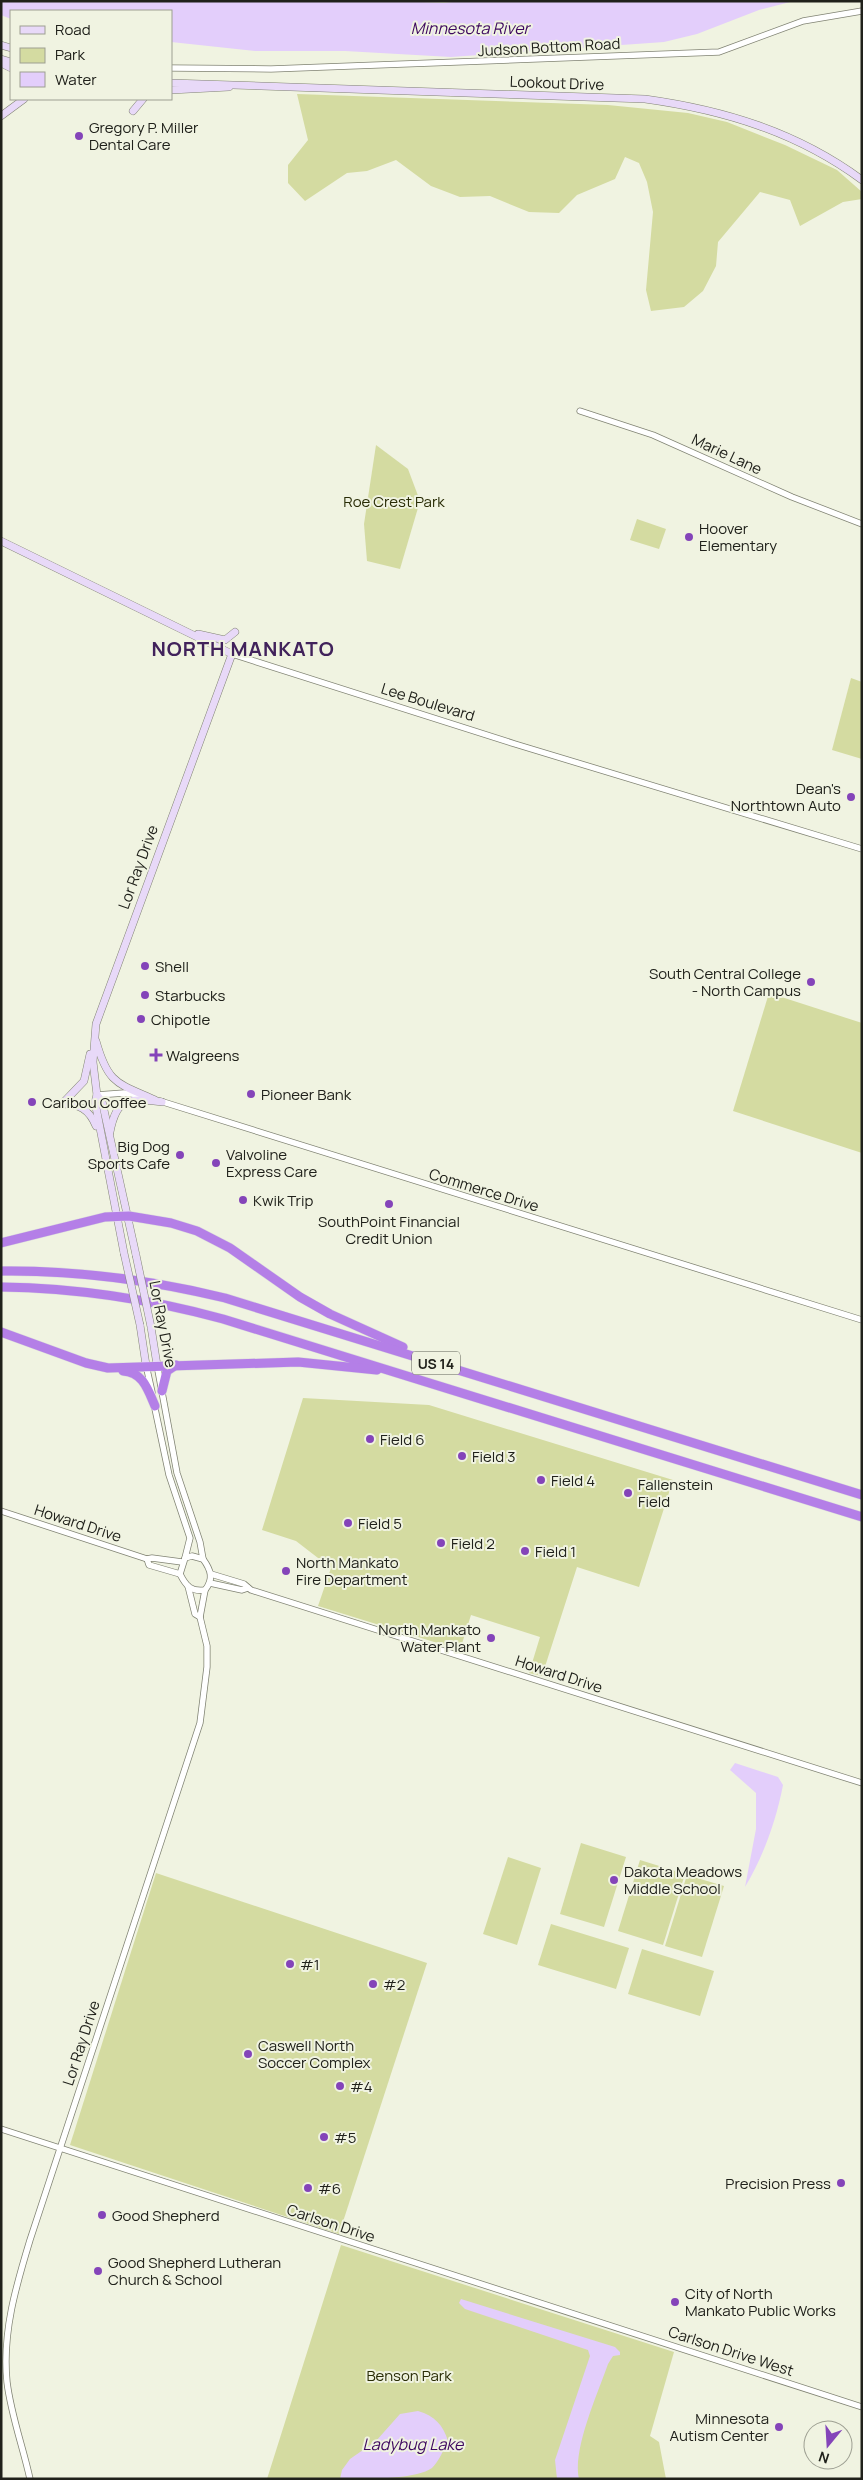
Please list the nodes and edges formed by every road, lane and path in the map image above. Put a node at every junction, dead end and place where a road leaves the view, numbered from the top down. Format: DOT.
graph roads {
  1 [pos="862,11"];
  2 [pos="172,68"];
  3 [pos="172,83"];
  4 [pos="234,86"];
  5 [pos="172,90"];
  6 [pos="20,100"];
  7 [pos="135,100"];
  8 [pos="143,100"];
  9 [pos="1,116"];
  10 [pos="862,180"];
  11 [pos="580,411"];
  12 [pos="862,524"];
  13 [pos="1,541"];
  14 [pos="186,631"];
  15 [pos="235,632"];
  16 [pos="232,654"];
  17 [pos="862,849"];
  18 [pos="94,1034"];
  19 [pos="97,1095"];
  20 [pos="159,1101"];
  21 [pos="100,1136"];
  22 [pos="109,1138"];
  23 [pos="116,1216"];
  24 [pos="128,1216"];
  25 [pos="1,1243"];
  26 [pos="1,1271"];
  27 [pos="1,1287"];
  28 [pos="862,1320"];
  29 [pos="1,1332"];
  30 [pos="176,1364"];
  31 [pos="440,1364"];
  32 [pos="146,1365"];
  33 [pos="157,1365"];
  34 [pos="94,1366"];
  35 [pos="401,1373"];
  36 [pos="162,1392"];
  37 [pos="155,1406"];
  38 [pos="862,1495"];
  39 [pos="1,1511"];
  40 [pos="190,1514"];
  41 [pos="182,1516"];
  42 [pos="862,1517"];
  43 [pos="147,1559"];
  44 [pos="203,1559"];
  45 [pos="184,1560"];
  46 [pos="180,1574"];
  47 [pos="211,1574"];
  48 [pos="210,1583"];
  49 [pos="188,1586"];
  50 [pos="248,1588"];
  51 [pos="205,1590"];
  52 [pos="200,1617"];
  53 [pos="862,1783"];
  54 [pos="1,2129"];
  55 [pos="61,2149"];
  56 [pos="593,2320"];
  57 [pos="862,2408"];
  58 [pos="30,2479"];
  1 -- 2 [label="street, Judson Bottom Road"];
  3 -- 4 [label="main road, Lookout Drive"];
  4 -- 5 [label="main road, Lookout Drive"];
  4 -- 10 [label="main road, Lookout Drive"];
  6 -- 9 [label="main road"];
  7 -- 8 [label="main road"];
  11 -- 12 [label="street, Marie Lane"];
  13 -- 14 [label="main road, Lee Boulevard"];
  14 -- 15 [label="main road"];
  14 -- 16 [label="main road, Lee Boulevard"];
  16 -- 17 [label="street, Lee Boulevard"];
  16 -- 18 [label="main road, Lor Ray Drive"];
  18 -- 19 [label="main road, Lor Ray Drive"];
  18 -- 20 [label="main road"];
  18 -- 21 [label="main road"];
  19 -- 20 [label="street, Commerce Drive"];
  19 -- 21 [label="main road, Lor Ray Drive"];
  19 -- 22 [label="main road, Lor Ray Drive"];
  20 -- 22 [label="main road"];
  20 -- 28 [label="street, Commerce Drive"];
  21 -- 23 [label="main road, Lor Ray Drive"];
  22 -- 24 [label="main road, Lor Ray Drive"];
  23 -- 24 [label="highway"];
  23 -- 25 [label="highway"];
  23 -- 32 [label="main road, Lor Ray Drive, bridge"];
  24 -- 31 [label="highway"];
  24 -- 33 [label="main road, Lor Ray Drive, bridge"];
  26 -- 31 [label="highway, US 14"];
  27 -- 35 [label="highway, US 14"];
  29 -- 34 [label="highway"];
  30 -- 33 [label="highway"];
  30 -- 35 [label="highway"];
  30 -- 36 [label="highway"];
  31 -- 38 [label="highway, US 14"];
  32 -- 33 [label="highway"];
  32 -- 34 [label="highway"];
  32 -- 37 [label="street, Lor Ray Drive"];
  33 -- 36 [label="street, Lor Ray Drive"];
  34 -- 37 [label="highway"];
  35 -- 42 [label="highway, US 14"];
  36 -- 40 [label="street, Lor Ray Drive"];
  37 -- 41 [label="street, Lor Ray Drive"];
  39 -- 43 [label="street, Howard Drive"];
  40 -- 41 [label="street"];
  40 -- 44 [label="street, Lor Ray Drive"];
  41 -- 45 [label="street, Lor Ray Drive"];
  43 -- 45 [label="street, Howard Drive"];
  43 -- 46 [label="street, Howard Drive"];
  44 -- 45 [label="street"];
  44 -- 47 [label="street"];
  45 -- 46 [label="street"];
  46 -- 49 [label="street"];
  47 -- 48 [label="street"];
  47 -- 50 [label="street, Howard Drive"];
  48 -- 50 [label="street, Howard Drive"];
  48 -- 51 [label="street"];
  49 -- 51 [label="street"];
  49 -- 52 [label="street, Lor Ray Drive"];
  50 -- 53 [label="street, Howard Drive"];
  51 -- 52 [label="street, Lor Ray Drive"];
  52 -- 55 [label="street, Lor Ray Drive"];
  54 -- 55 [label="street, Carlson Drive"];
  55 -- 56 [label="street, Carlson Drive"];
  55 -- 58 [label="street, Lor Ray Drive"];
  56 -- 57 [label="street, Carlson Drive West"];
}
